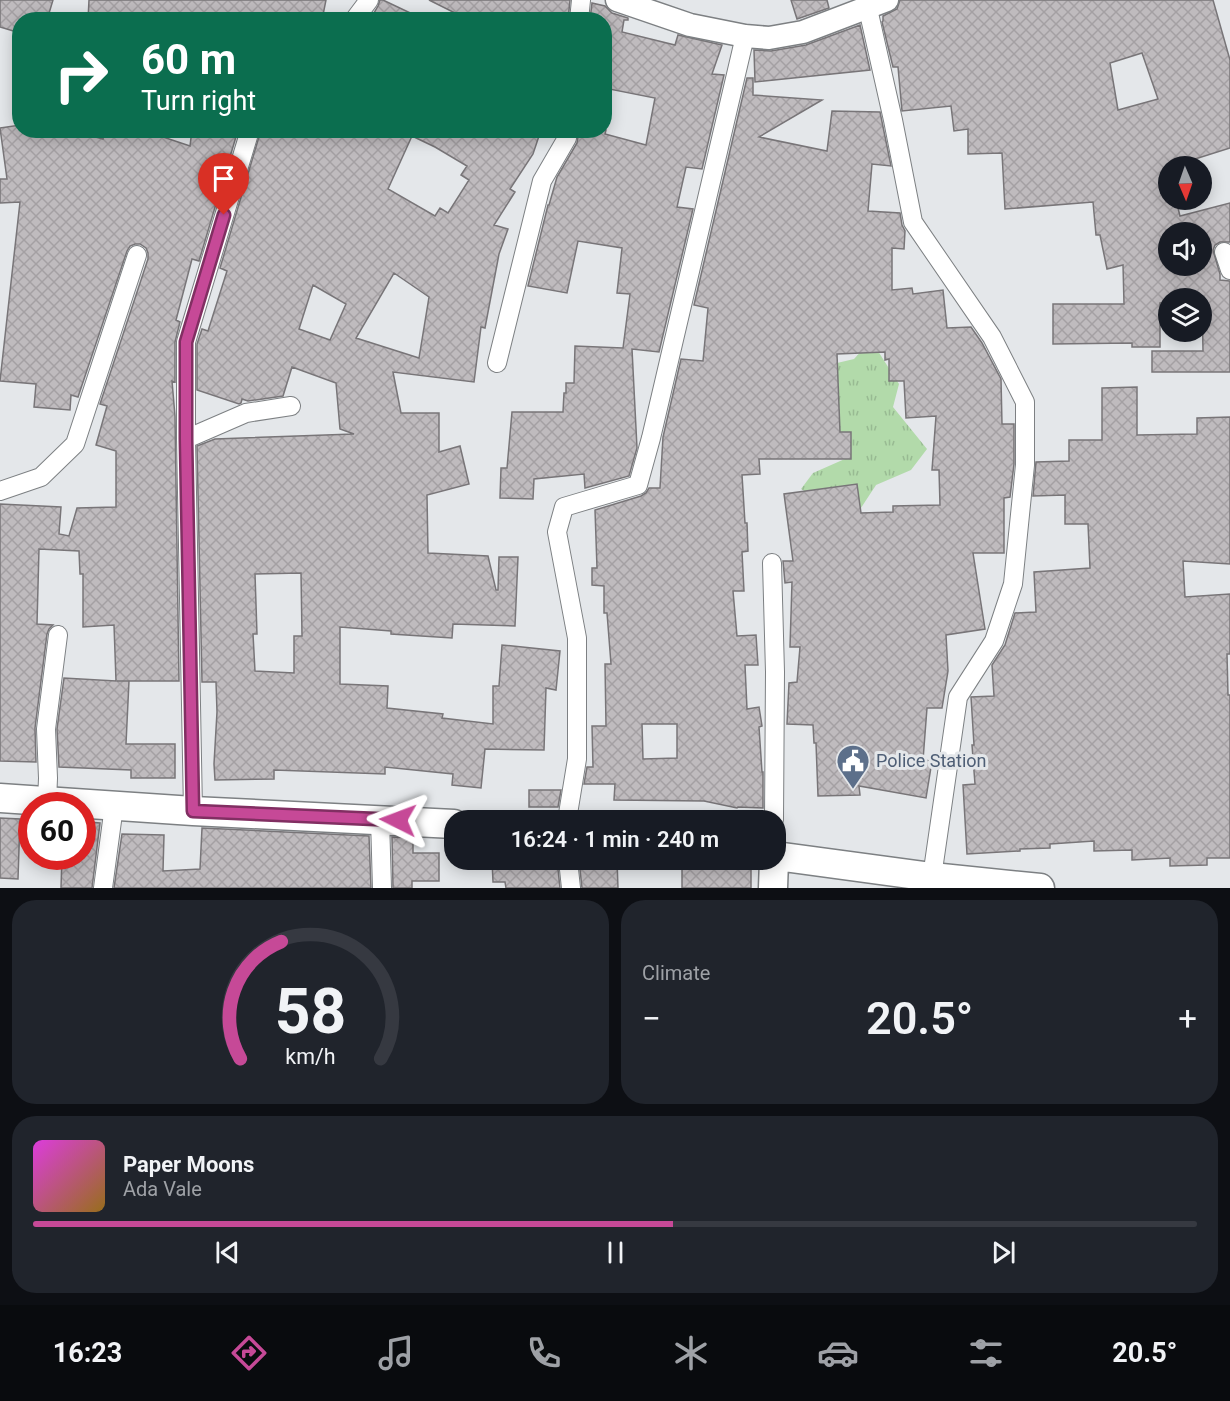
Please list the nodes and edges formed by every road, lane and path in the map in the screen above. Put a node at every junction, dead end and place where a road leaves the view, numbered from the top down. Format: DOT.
graph roads {
  1 [pos="617,0"];
  2 [pos="874,3"];
  3 [pos="745,36"];
  4 [pos="248,138"];
  5 [pos="567,138"];
  6 [pos="1224,252"];
  7 [pos="137,255"];
  8 [pos="1230,270"];
  9 [pos="496,363"];
  10 [pos="291,406"];
  11 [pos="186,439"];
  12 [pos="0,491"];
  13 [pos="772,563"];
  14 [pos="58,634"];
  15 [pos="47,792"];
  16 [pos="0,798"];
  17 [pos="18,799"];
  18 [pos="96,805"];
  19 [pos="114,806"];
  20 [pos="569,810"];
  21 [pos="774,810"];
  22 [pos="193,811"];
  23 [pos="380,819"];
  24 [pos="444,823"];
  25 [pos="786,859"];
  26 [pos="569,870"];
  27 [pos="774,870"];
  28 [pos="932,877"];
  29 [pos="103,888"];
  30 [pos="382,888"];
  31 [pos="571,888"];
  32 [pos="773,888"];
  33 [pos="1040,888"];
  1 -- 3 [label="street"];
  2 -- 3 [label="street"];
  2 -- 28 [label="street"];
  3 -- 20 [label="street"];
  4 -- 11 [label="street"];
  5 -- 9 [label="street"];
  6 -- 8 [label="street"];
  7 -- 12 [label="street"];
  10 -- 11 [label="street"];
  11 -- 22 [label="street"];
  13 -- 21 [label="street"];
  14 -- 15 [label="street"];
  16 -- 17 [label="main road"];
  18 -- 19 [label="main road"];
  19 -- 22 [label="main road"];
  19 -- 29 [label="street"];
  22 -- 23 [label="main road"];
  23 -- 24 [label="main road"];
  23 -- 30 [label="street"];
  25 -- 28 [label="main road"];
  26 -- 31 [label="street"];
  27 -- 32 [label="main road"];
  28 -- 33 [label="main road"];
}
